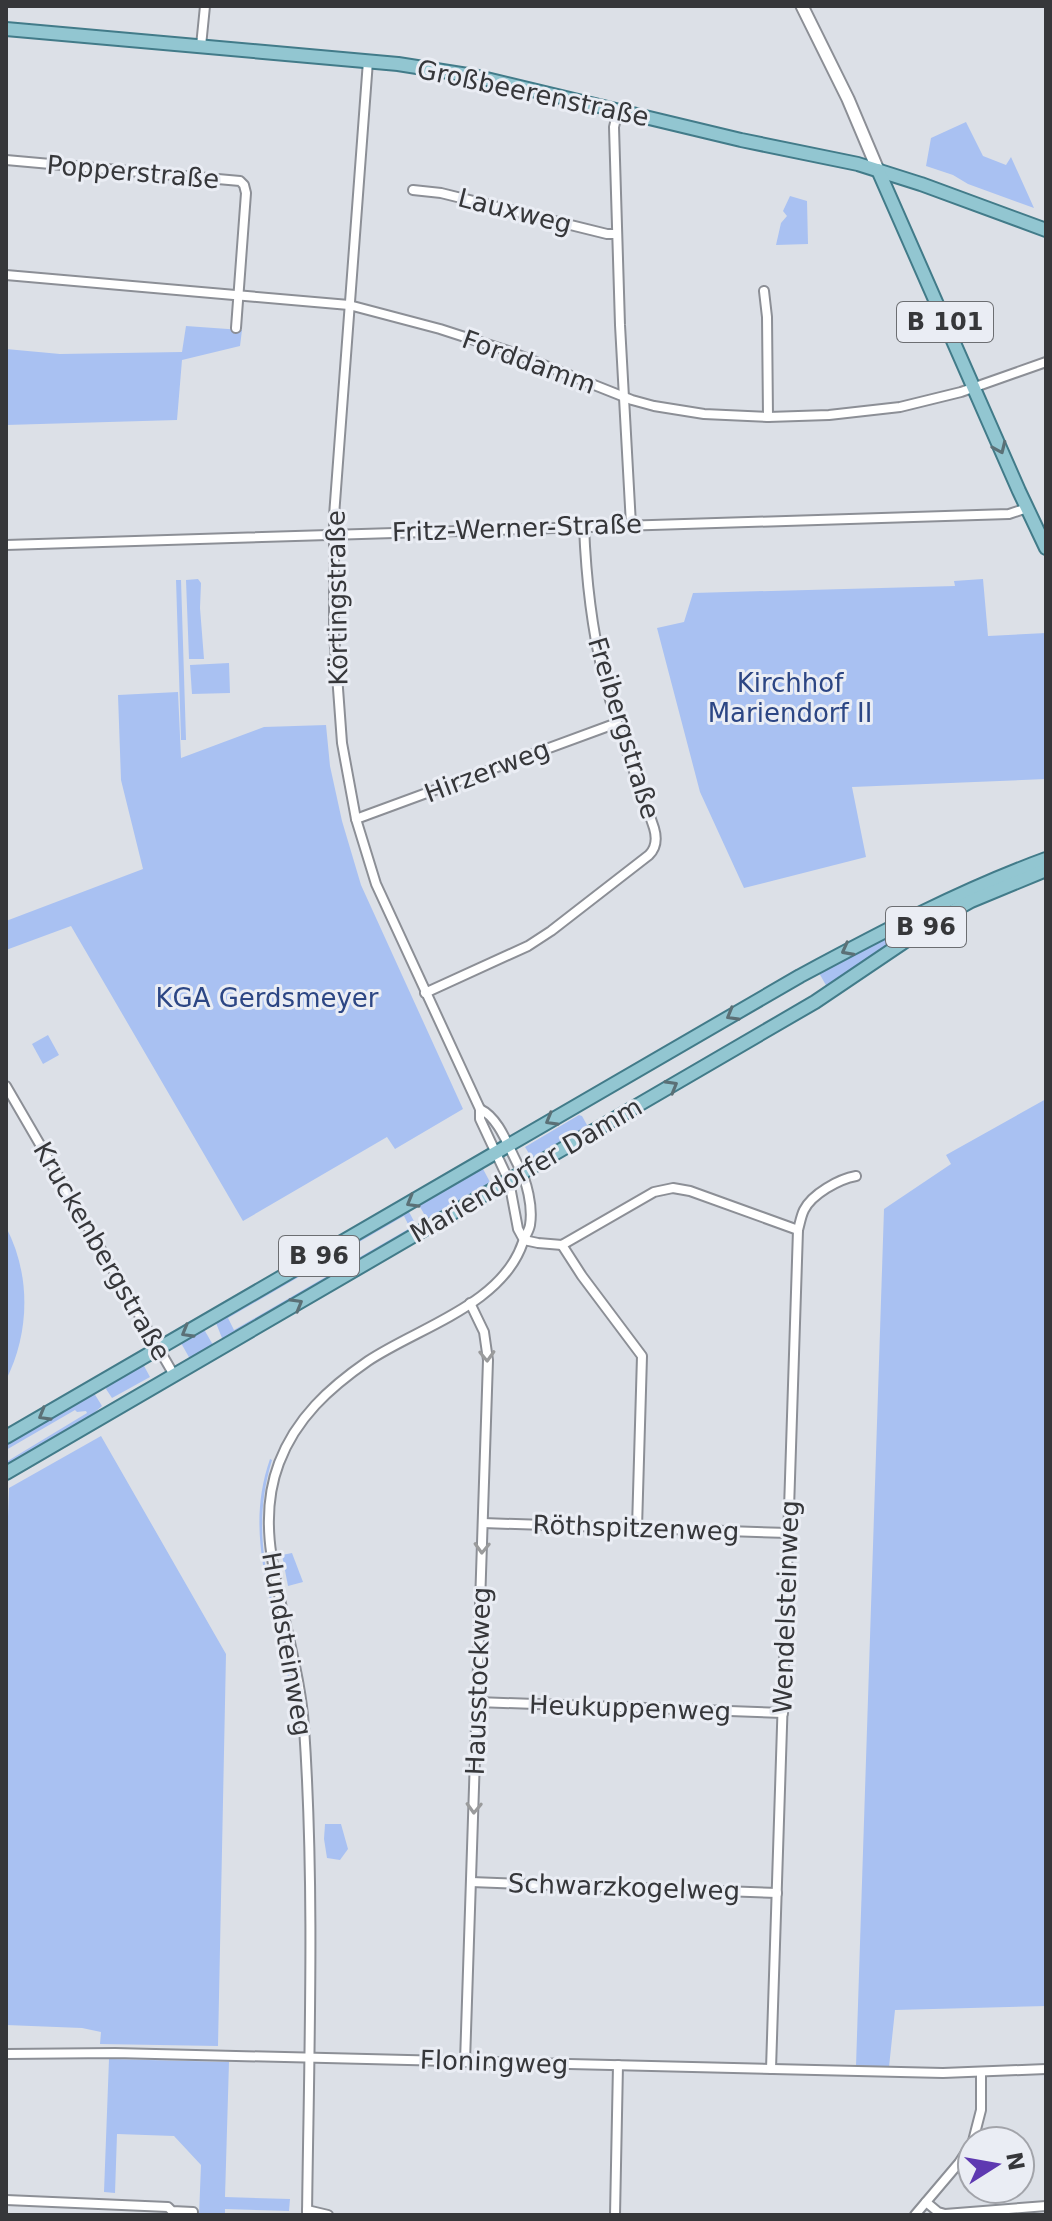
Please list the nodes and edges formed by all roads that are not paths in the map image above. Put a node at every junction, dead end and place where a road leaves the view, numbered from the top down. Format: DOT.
graph roads {
  1 [pos="205,6"];
  2 [pos="802,6"];
  3 [pos="6,29"];
  4 [pos="201,46"];
  5 [pos="368,61"];
  6 [pos="618,110"];
  7 [pos="6,160"];
  8 [pos="878,170"];
  9 [pos="413,190"];
  10 [pos="1046,230"];
  11 [pos="617,234"];
  12 [pos="6,275"];
  13 [pos="764,291"];
  14 [pos="238,295"];
  15 [pos="349,305"];
  16 [pos="236,328"];
  17 [pos="1046,362"];
  18 [pos="974,388"];
  19 [pos="624,398"];
  20 [pos="768,417"];
  21 [pos="1027,508"];
  22 [pos="631,525"];
  23 [pos="584,526"];
  24 [pos="334,534"];
  25 [pos="6,545"];
  26 [pos="1046,548"];
  27 [pos="617,723"];
  28 [pos="356,819"];
  29 [pos="1046,859"];
  30 [pos="1046,870"];
  31 [pos="425,993"];
  32 [pos="6,1086"];
  33 [pos="480,1109"];
  34 [pos="508,1145"];
  35 [pos="495,1153"];
  36 [pos="523,1173"];
  37 [pos="856,1176"];
  38 [pos="509,1181"];
  39 [pos="798,1230"];
  40 [pos="524,1240"];
  41 [pos="562,1245"];
  42 [pos="470,1303"];
  43 [pos="159,1349"];
  44 [pos="174,1375"];
  45 [pos="6,1437"];
  46 [pos="6,1473"];
  47 [pos="483,1523"];
  48 [pos="637,1528"];
  49 [pos="788,1533"];
  50 [pos="477,1702"];
  51 [pos="783,1713"];
  52 [pos="471,1882"];
  53 [pos="777,1893"];
  54 [pos="6,2054"];
  55 [pos="310,2057"];
  56 [pos="465,2062"];
  57 [pos="618,2065"];
  58 [pos="771,2069"];
  59 [pos="1046,2069"];
  60 [pos="981,2072"];
  61 [pos="977,2125"];
  62 [pos="956,2167"];
  63 [pos="6,2200"];
  64 [pos="926,2202"];
  65 [pos="105,2204"];
  66 [pos="1046,2206"];
  67 [pos="193,2212"];
  68 [pos="307,2212"];
  69 [pos="106,2215"];
  70 [pos="328,2215"];
  71 [pos="615,2215"];
  72 [pos="915,2215"];
  1 -- 4 [label="street"];
  2 -- 8 [label="main road"];
  3 -- 4 [label="main road, Großbeerenstraße"];
  4 -- 5 [label="main road, Großbeerenstraße"];
  5 -- 6 [label="main road, Großbeerenstraße"];
  5 -- 15 [label="street, Körtingstraße"];
  6 -- 8 [label="main road, Großbeerenstraße"];
  6 -- 11 [label="street"];
  7 -- 14 [label="street, Popperstraße"];
  8 -- 10 [label="main road, Großbeerenstraße"];
  8 -- 18 [label="main road, B 101"];
  9 -- 11 [label="street, Lauxweg"];
  11 -- 19 [label="street"];
  12 -- 14 [label="street, Forddamm"];
  13 -- 20 [label="street"];
  14 -- 15 [label="street, Forddamm"];
  14 -- 16 [label="street"];
  15 -- 19 [label="street, Forddamm"];
  15 -- 24 [label="street, Körtingstraße"];
  17 -- 18 [label="street, Forddamm"];
  18 -- 20 [label="street, Forddamm"];
  18 -- 21 [label="main road, B 101, one-way"];
  19 -- 20 [label="street, Forddamm"];
  19 -- 22 [label="street"];
  21 -- 22 [label="street, Fritz-Werner-Straße"];
  21 -- 26 [label="main road, B 101"];
  22 -- 23 [label="street, Fritz-Werner-Straße"];
  23 -- 24 [label="street, Fritz-Werner-Straße"];
  23 -- 27 [label="street, Freibergstraße"];
  24 -- 25 [label="street, Fritz-Werner-Straße"];
  24 -- 28 [label="street, Körtingstraße"];
  27 -- 28 [label="street, Hirzerweg"];
  27 -- 31 [label="street, Freibergstraße"];
  28 -- 31 [label="street, Körtingstraße"];
  29 -- 34 [label="main road, Mariendorfer Damm / B 96, one-way"];
  36 -- 30 [label="main road, Mariendorfer Damm / B 96, one-way"];
  31 -- 33 [label="street, Körtingstraße"];
  32 -- 43 [label="street, Kruckenbergstraße"];
  33 -- 34 [label="street, Körtingstraße"];
  33 -- 35 [label="street, Körtingstraße"];
  34 -- 35 [label="main road, Mariendorfer Damm / B 96"];
  34 -- 36 [label="street, Körtingstraße"];
  35 -- 38 [label="street"];
  35 -- 43 [label="main road, Mariendorfer Damm / B 96, one-way"];
  36 -- 38 [label="main road, Mariendorfer Damm / B 96"];
  36 -- 40 [label="street, Hundsteinweg"];
  37 -- 39 [label="street, Wendelsteinweg"];
  38 -- 40 [label="street"];
  44 -- 38 [label="main road, Mariendorfer Damm / B 96, one-way"];
  39 -- 41 [label="street"];
  39 -- 49 [label="street, Wendelsteinweg"];
  40 -- 41 [label="street"];
  40 -- 42 [label="street, Hundsteinweg"];
  41 -- 48 [label="street"];
  42 -- 47 [label="street, Hausstockweg, one-way"];
  42 -- 55 [label="street, Hundsteinweg"];
  43 -- 44 [label="street, Kruckenbergstraße"];
  43 -- 45 [label="main road, Mariendorfer Damm / B 96, one-way"];
  44 -- 46 [label="main road, Mariendorfer Damm / B 96"];
  47 -- 48 [label="street, Röthspitzenweg"];
  47 -- 50 [label="street, Hausstockweg, one-way"];
  48 -- 49 [label="street, Röthspitzenweg"];
  49 -- 51 [label="street, Wendelsteinweg"];
  50 -- 51 [label="street, Heukuppenweg"];
  50 -- 52 [label="street, Hausstockweg, one-way"];
  51 -- 53 [label="street, Wendelsteinweg"];
  52 -- 53 [label="street, Schwarzkogelweg"];
  52 -- 56 [label="street, Hausstockweg"];
  53 -- 58 [label="street, Wendelsteinweg"];
  54 -- 55 [label="street, Floningweg"];
  55 -- 56 [label="street, Floningweg"];
  55 -- 68 [label="street, Hundsteinweg"];
  56 -- 57 [label="street, Floningweg"];
  57 -- 58 [label="street, Floningweg"];
  57 -- 71 [label="street"];
  58 -- 60 [label="street, Floningweg"];
  59 -- 60 [label="street, Floningweg"];
  60 -- 61 [label="street"];
  62 -- 64 [label="street"];
  63 -- 65 [label="street"];
  64 -- 66 [label="street"];
  64 -- 72 [label="street"];
  65 -- 67 [label="street"];
  65 -- 69 [label="street"];
  68 -- 70 [label="street"];
}
